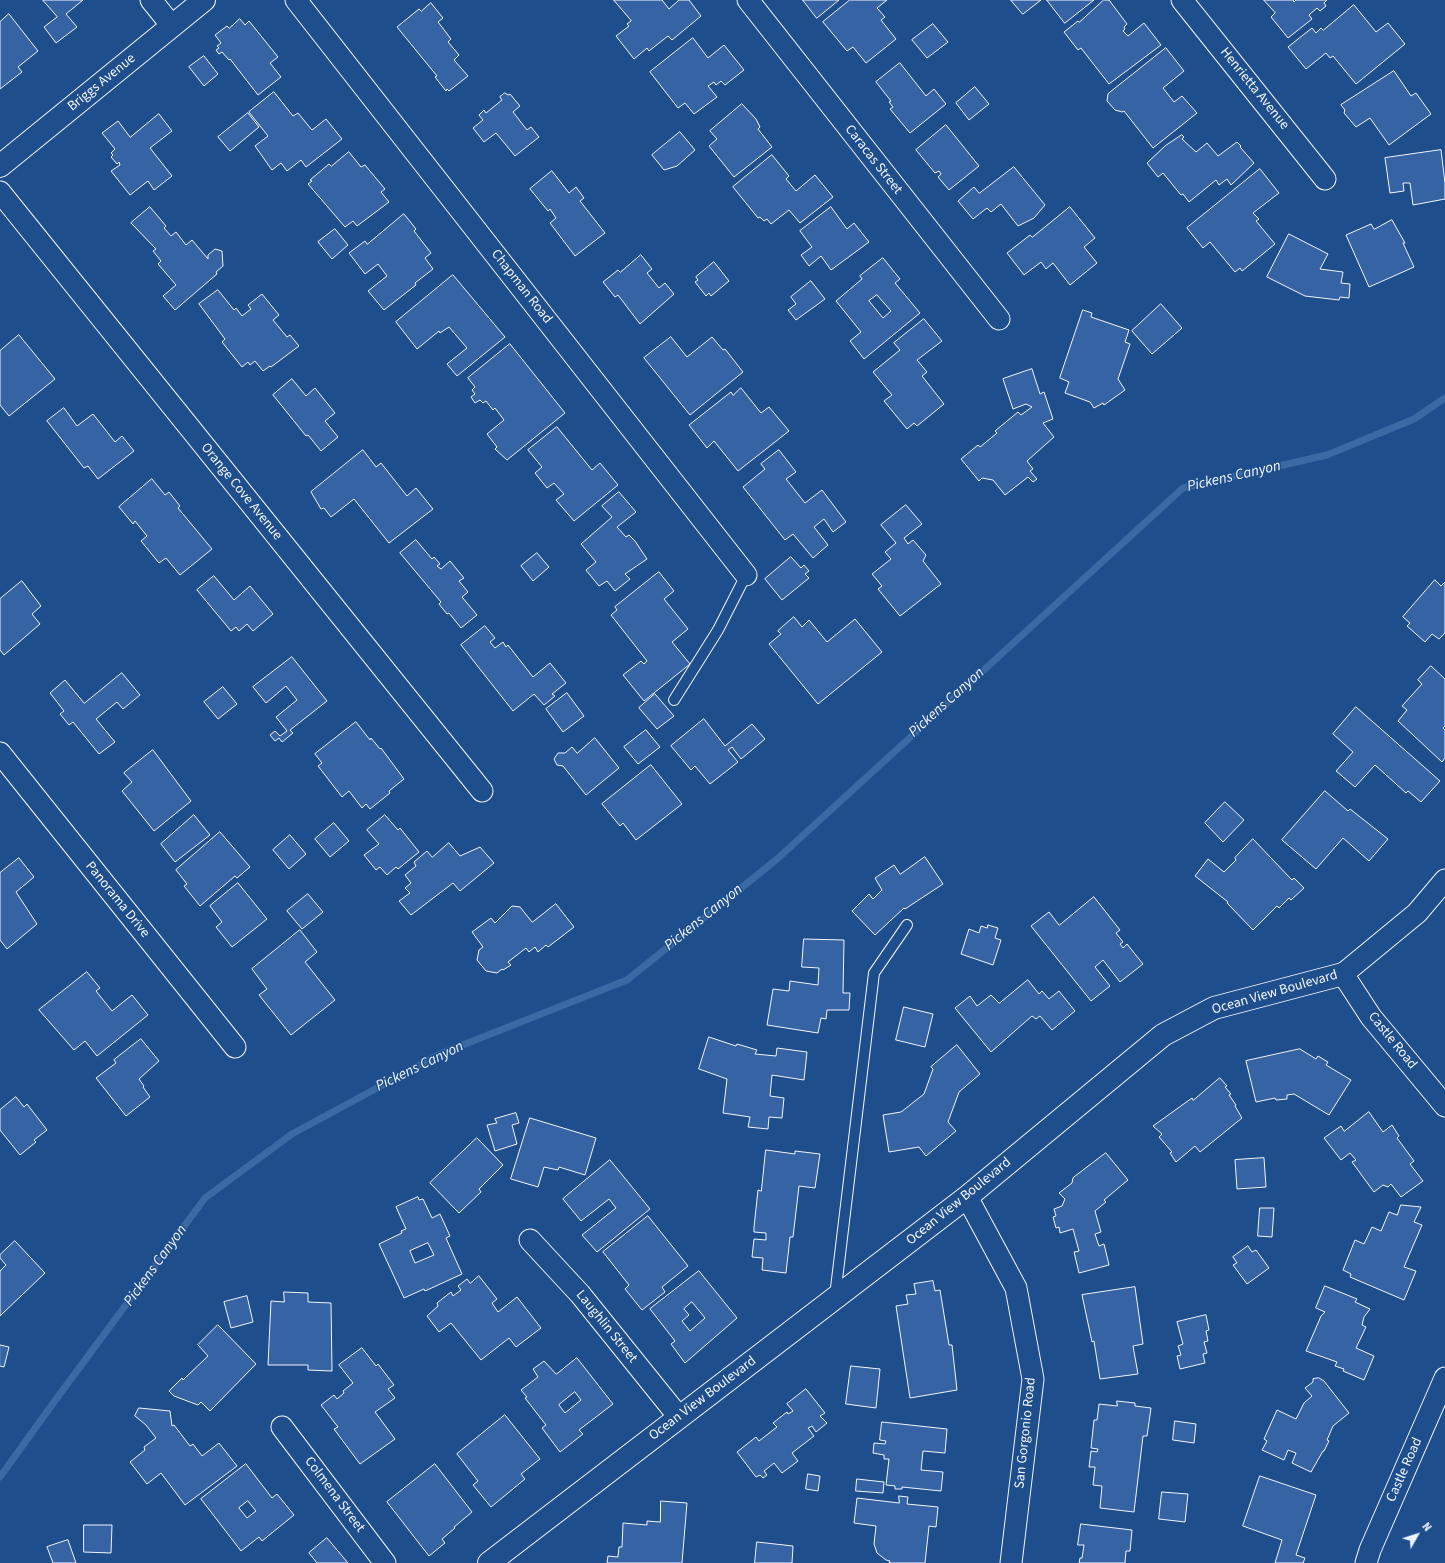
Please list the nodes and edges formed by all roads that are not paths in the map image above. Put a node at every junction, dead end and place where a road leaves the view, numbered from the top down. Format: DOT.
graph roads {
  1 [pos="152,0"];
  2 [pos="204,0"];
  3 [pos="296,0"];
  4 [pos="748,0"];
  5 [pos="1182,0"];
  6 [pos="172,26"];
  7 [pos="0,166"];
  8 [pos="1325,179"];
  9 [pos="0,192"];
  10 [pos="999,319"];
  11 [pos="746,575"];
  12 [pos="674,700"];
  13 [pos="0,753"];
  14 [pos="482,791"];
  15 [pos="1445,880"];
  16 [pos="907,925"];
  17 [pos="1343,974"];
  18 [pos="235,1047"];
  19 [pos="1445,1106"];
  20 [pos="967,1197"];
  21 [pos="530,1240"];
  22 [pos="834,1300"];
  23 [pos="1445,1378"];
  24 [pos="679,1417"];
  25 [pos="282,1427"];
  26 [pos="385,1563"];
  27 [pos="489,1563"];
  28 [pos="1012,1563"];
  29 [pos="1366,1563"];
  1 -- 6 [label="street"];
  2 -- 6 [label="street, Briggs Avenue"];
  3 -- 11 [label="street, Chapman Road"];
  4 -- 10 [label="street, Caracas Street"];
  5 -- 8 [label="street, Henrietta Avenue"];
  6 -- 7 [label="street, Briggs Avenue"];
  9 -- 14 [label="street, Orange Cove Avenue"];
  11 -- 12 [label="lane"];
  13 -- 18 [label="street, Panorama Drive"];
  15 -- 17 [label="street, Ocean View Boulevard"];
  16 -- 22 [label="lane"];
  17 -- 19 [label="street, Castle Road"];
  17 -- 20 [label="street, Ocean View Boulevard"];
  20 -- 22 [label="street, Ocean View Boulevard"];
  20 -- 28 [label="street, San Gorgonio Road"];
  21 -- 24 [label="street, Laughlin Street"];
  22 -- 24 [label="street, Ocean View Boulevard"];
  23 -- 29 [label="street, Castle Road"];
  24 -- 27 [label="street, Ocean View Boulevard"];
  25 -- 26 [label="street, Colmena Street"];
}
